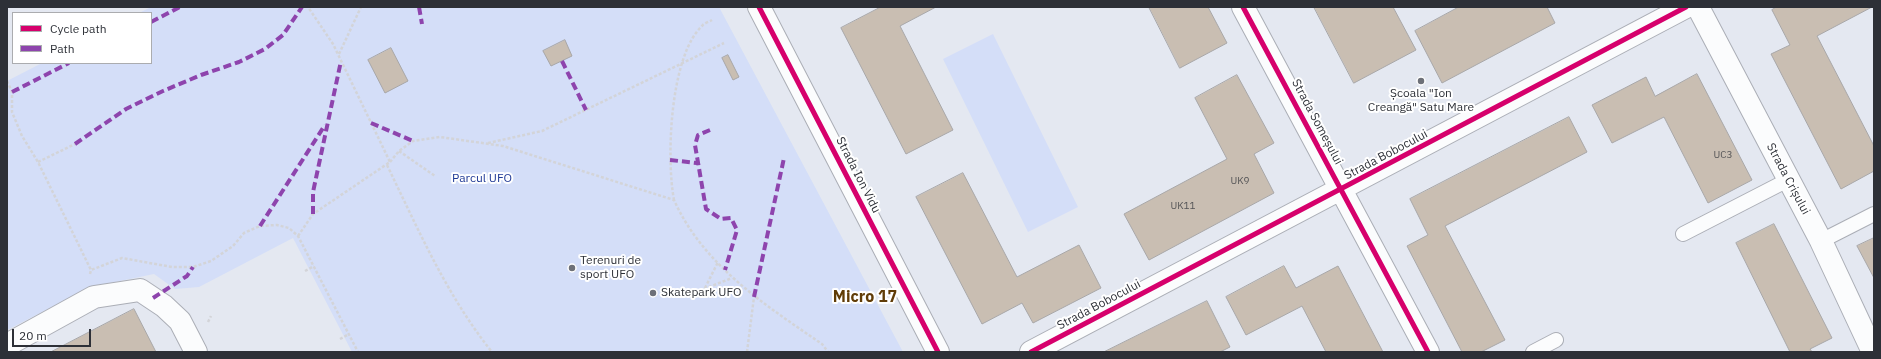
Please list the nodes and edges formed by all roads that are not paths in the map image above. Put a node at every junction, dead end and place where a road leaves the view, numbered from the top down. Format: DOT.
graph roads {
  1 [pos="759,7"];
  2 [pos="1243,7"];
  3 [pos="1686,7"];
  4 [pos="1698,7"];
  5 [pos="1788,180"];
  6 [pos="1342,190"];
  7 [pos="1874,214"];
  8 [pos="1683,234"];
  9 [pos="1821,241"];
  10 [pos="1556,340"];
  11 [pos="7,344"];
  12 [pos="196,352"];
  13 [pos="938,352"];
  14 [pos="1031,352"];
  15 [pos="1428,352"];
  16 [pos="1533,352"];
  17 [pos="1873,352"];
  1 -- 13 [label="street, Strada Ion Vidu"];
  2 -- 6 [label="street, Strada Someșului"];
  3 -- 6 [label="street, Strada Bobocului"];
  4 -- 5 [label="street, Strada Crișului"];
  5 -- 8 [label="lane"];
  5 -- 9 [label="street, Strada Crișului"];
  6 -- 14 [label="street, Strada Bobocului"];
  6 -- 15 [label="street, Strada Someșului"];
  7 -- 9 [label="lane"];
  9 -- 17 [label="street, Strada Crișului"];
  10 -- 16 [label="lane"];
  11 -- 12 [label="street"];
}
